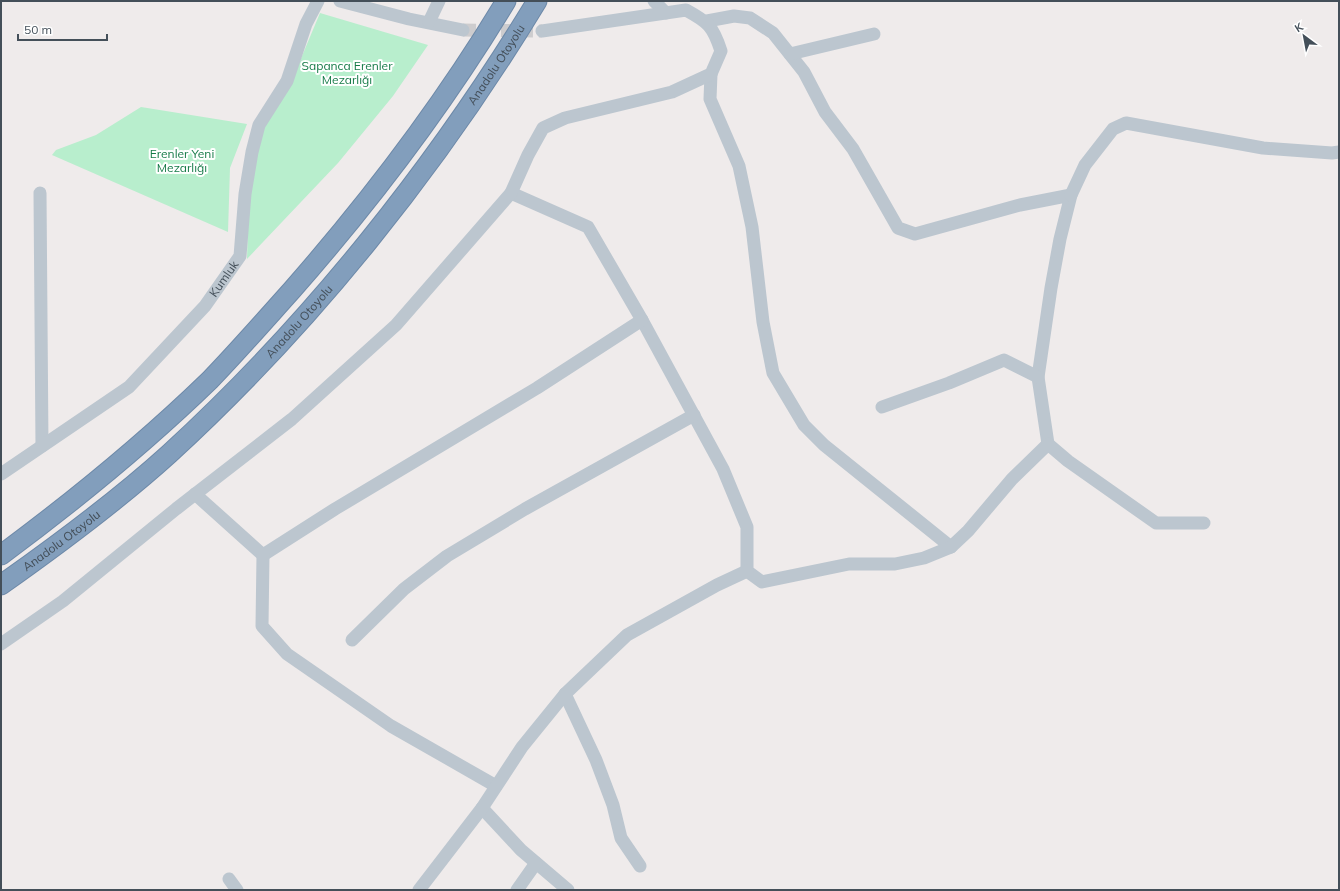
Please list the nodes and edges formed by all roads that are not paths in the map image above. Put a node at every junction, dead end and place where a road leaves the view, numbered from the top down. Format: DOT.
graph roads {
  1 [pos="318,1"];
  2 [pos="340,1"];
  3 [pos="439,1"];
  4 [pos="506,1"];
  5 [pos="537,1"];
  6 [pos="654,1"];
  7 [pos="666,13"];
  8 [pos="707,21"];
  9 [pos="430,22"];
  10 [pos="463,30"];
  11 [pos="542,31"];
  12 [pos="874,34"];
  13 [pos="790,54"];
  14 [pos="711,74"];
  15 [pos="1339,152"];
  16 [pos="40,193"];
  17 [pos="511,193"];
  18 [pos="1071,195"];
  19 [pos="642,320"];
  20 [pos="1038,377"];
  21 [pos="882,407"];
  22 [pos="694,415"];
  23 [pos="1048,444"];
  24 [pos="42,446"];
  25 [pos="1,474"];
  26 [pos="194,494"];
  27 [pos="1204,524"];
  28 [pos="951,547"];
  29 [pos="1,555"];
  30 [pos="263,555"];
  31 [pos="747,571"];
  32 [pos="1,585"];
  33 [pos="352,640"];
  34 [pos="1,644"];
  35 [pos="565,694"];
  36 [pos="496,786"];
  37 [pos="482,808"];
  38 [pos="536,863"];
  39 [pos="640,866"];
  40 [pos="229,879"];
  41 [pos="237,890"];
  42 [pos="419,890"];
  43 [pos="517,890"];
  44 [pos="568,890"];
  1 -- 24 [label="street, Kumluk"];
  2 -- 9 [label="street"];
  3 -- 9 [label="street"];
  4 -- 29 [label="highway, Anadolu Otoyolu"];
  5 -- 32 [label="highway, Anadolu Otoyolu"];
  6 -- 7 [label="street"];
  7 -- 8 [label="street"];
  7 -- 11 [label="street"];
  8 -- 13 [label="street"];
  8 -- 14 [label="street"];
  9 -- 10 [label="street"];
  12 -- 13 [label="street"];
  13 -- 18 [label="street"];
  14 -- 17 [label="street"];
  14 -- 28 [label="street"];
  15 -- 18 [label="street"];
  16 -- 24 [label="street"];
  17 -- 19 [label="street"];
  17 -- 26 [label="street"];
  18 -- 20 [label="street"];
  19 -- 22 [label="street"];
  19 -- 30 [label="street"];
  20 -- 21 [label="street"];
  20 -- 23 [label="street"];
  22 -- 31 [label="street"];
  22 -- 33 [label="street"];
  23 -- 27 [label="street"];
  23 -- 28 [label="street"];
  24 -- 25 [label="street, Kumluk"];
  26 -- 30 [label="street"];
  26 -- 34 [label="street"];
  28 -- 31 [label="street"];
  30 -- 36 [label="street"];
  31 -- 35 [label="street"];
  35 -- 36 [label="street"];
  35 -- 39 [label="street"];
  36 -- 37 [label="street"];
  37 -- 38 [label="street"];
  37 -- 42 [label="street"];
  38 -- 43 [label="street"];
  38 -- 44 [label="street"];
  40 -- 41 [label="street"];
}
